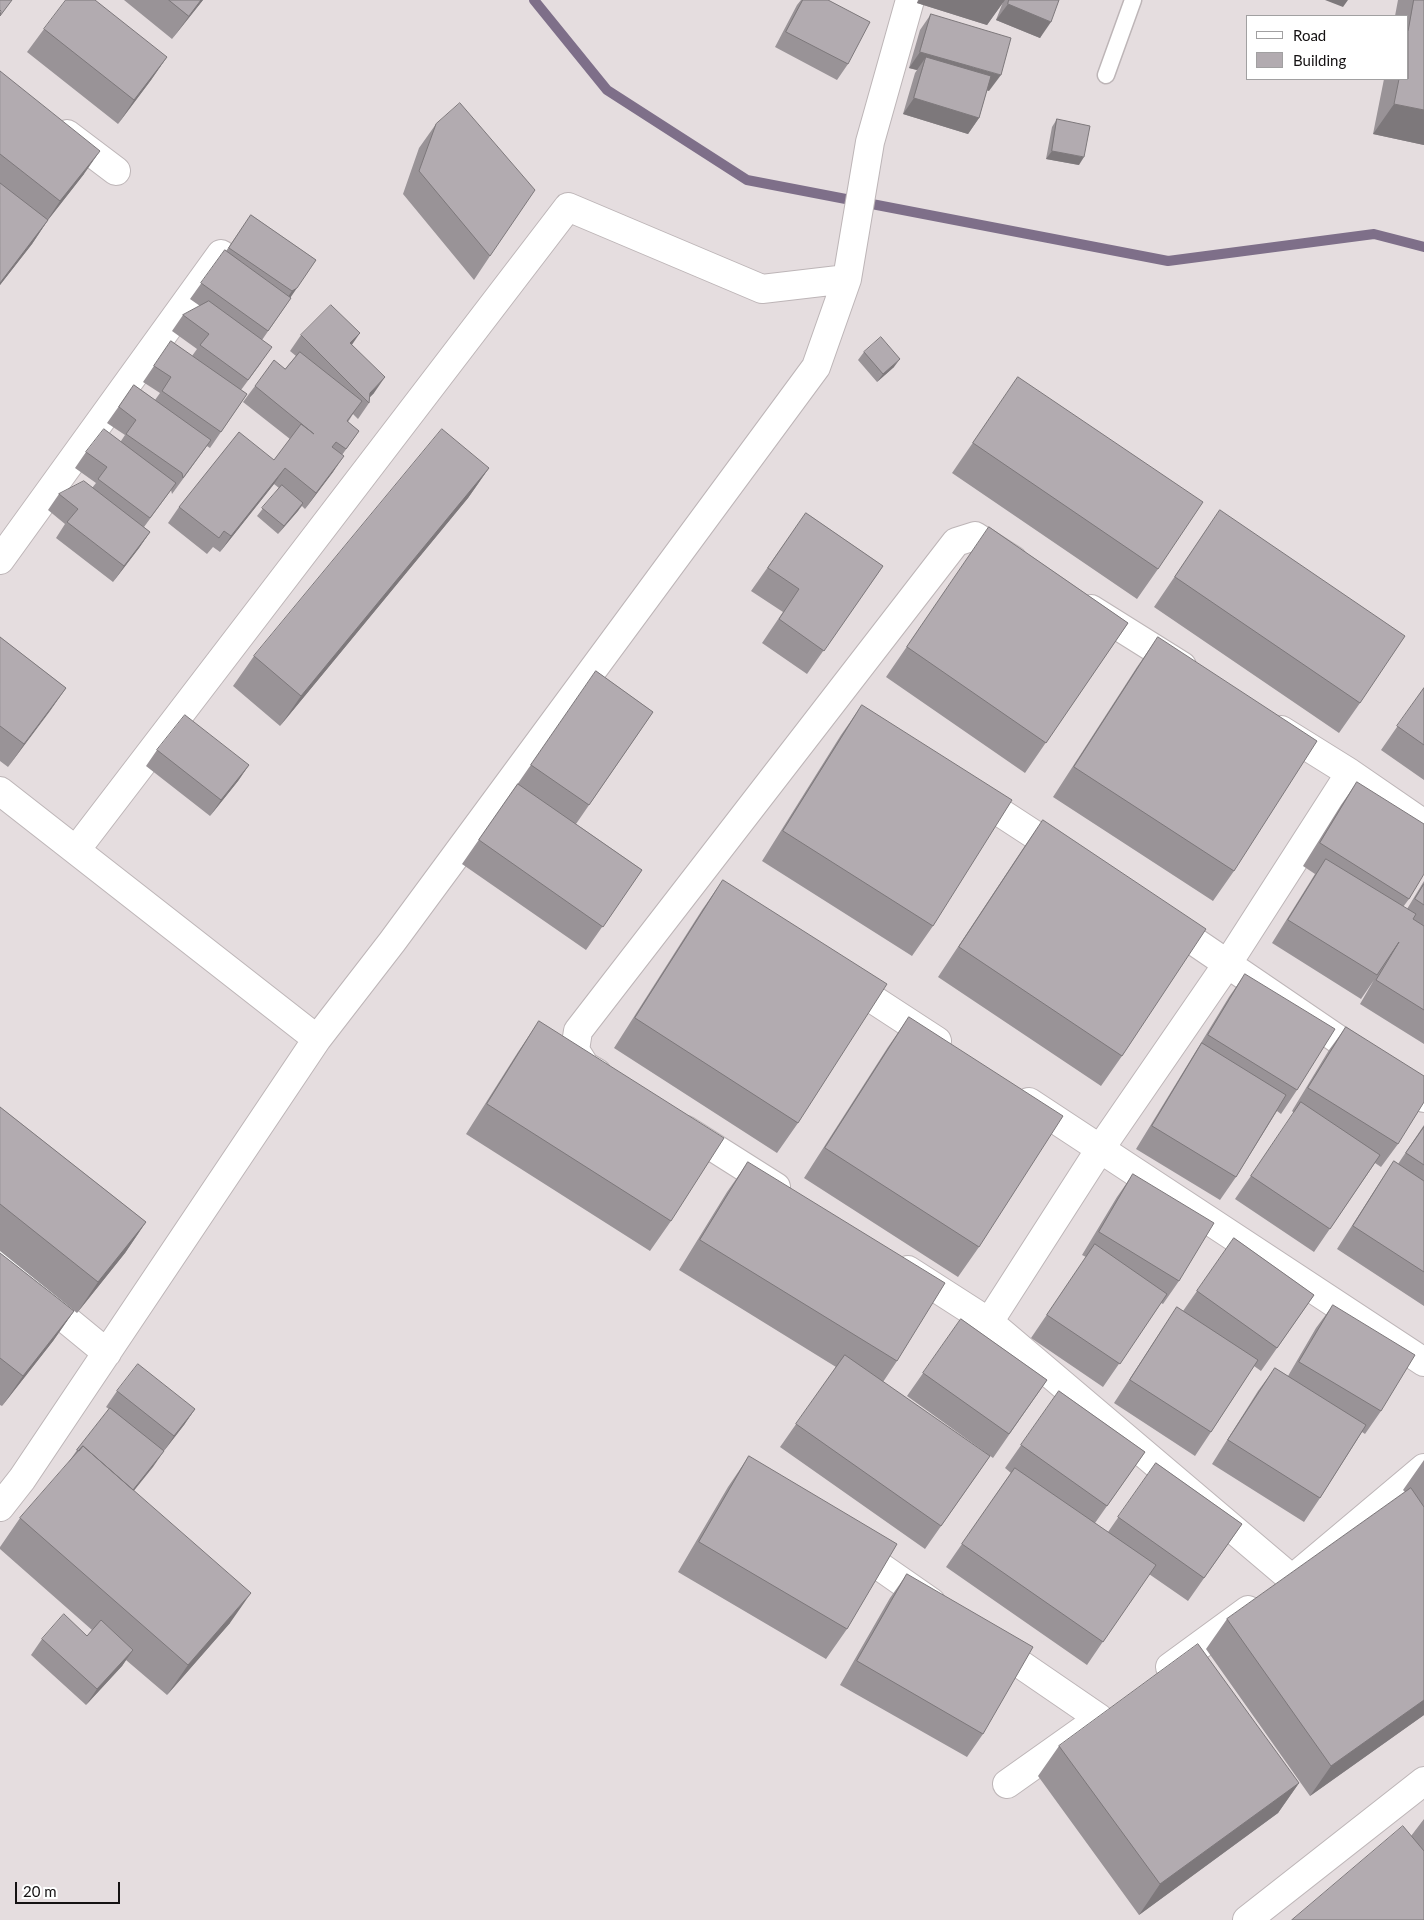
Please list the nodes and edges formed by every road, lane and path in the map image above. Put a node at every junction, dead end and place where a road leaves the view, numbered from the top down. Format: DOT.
graph roads {
  1 [pos="910,0"];
  2 [pos="1133,0"];
  3 [pos="1106,75"];
  4 [pos="46,118"];
  5 [pos="116,171"];
  6 [pos="221,254"];
  7 [pos="847,279"];
  8 [pos="0,560"];
  9 [pos="1033,572"];
  10 [pos="1066,594"];
  11 [pos="1200,678"];
  12 [pos="1258,715"];
  13 [pos="1350,773"];
  14 [pos="948,778"];
  15 [pos="0,791"];
  16 [pos="1424,824"];
  17 [pos="76,850"];
  18 [pos="1088,870"];
  19 [pos="694,882"];
  20 [pos="718,897"];
  21 [pos="1146,908"];
  22 [pos="1228,963"];
  23 [pos="826,968"];
  24 [pos="317,1039"];
  25 [pos="959,1056"];
  26 [pos="618,1087"];
  27 [pos="1009,1089"];
  28 [pos="1424,1098"];
  29 [pos="669,1119"];
  30 [pos="1100,1149"];
  31 [pos="796,1199"];
  32 [pos="888,1258"];
  33 [pos="0,1265"];
  34 [pos="990,1322"];
  35 [pos="107,1353"];
  36 [pos="1424,1362"];
  37 [pos="1424,1468"];
  38 [pos="0,1506"];
  39 [pos="828,1531"];
  40 [pos="1292,1579"];
  41 [pos="1147,1684"];
  42 [pos="1424,1781"];
  43 [pos="1007,1784"];
  44 [pos="1248,1920"];
  1 -- 7 [label="street"];
  2 -- 3 [label="lane"];
  4 -- 5 [label="street"];
  6 -- 8 [label="street"];
  7 -- 17 [label="street"];
  7 -- 24 [label="street"];
  9 -- 19 [label="street"];
  10 -- 11 [label="street"];
  12 -- 13 [label="street"];
  13 -- 16 [label="street"];
  13 -- 22 [label="street"];
  14 -- 18 [label="street"];
  15 -- 17 [label="street"];
  17 -- 24 [label="street"];
  19 -- 20 [label="street"];
  19 -- 26 [label="street"];
  21 -- 22 [label="street"];
  22 -- 28 [label="street"];
  22 -- 30 [label="street"];
  23 -- 25 [label="street"];
  24 -- 35 [label="street"];
  27 -- 30 [label="street"];
  29 -- 31 [label="street"];
  30 -- 34 [label="street"];
  30 -- 36 [label="street"];
  32 -- 34 [label="street"];
  33 -- 35 [label="street"];
  34 -- 40 [label="street"];
  35 -- 38 [label="street"];
  37 -- 40 [label="street"];
  39 -- 43 [label="street"];
  40 -- 41 [label="street"];
  42 -- 44 [label="street"];
}
